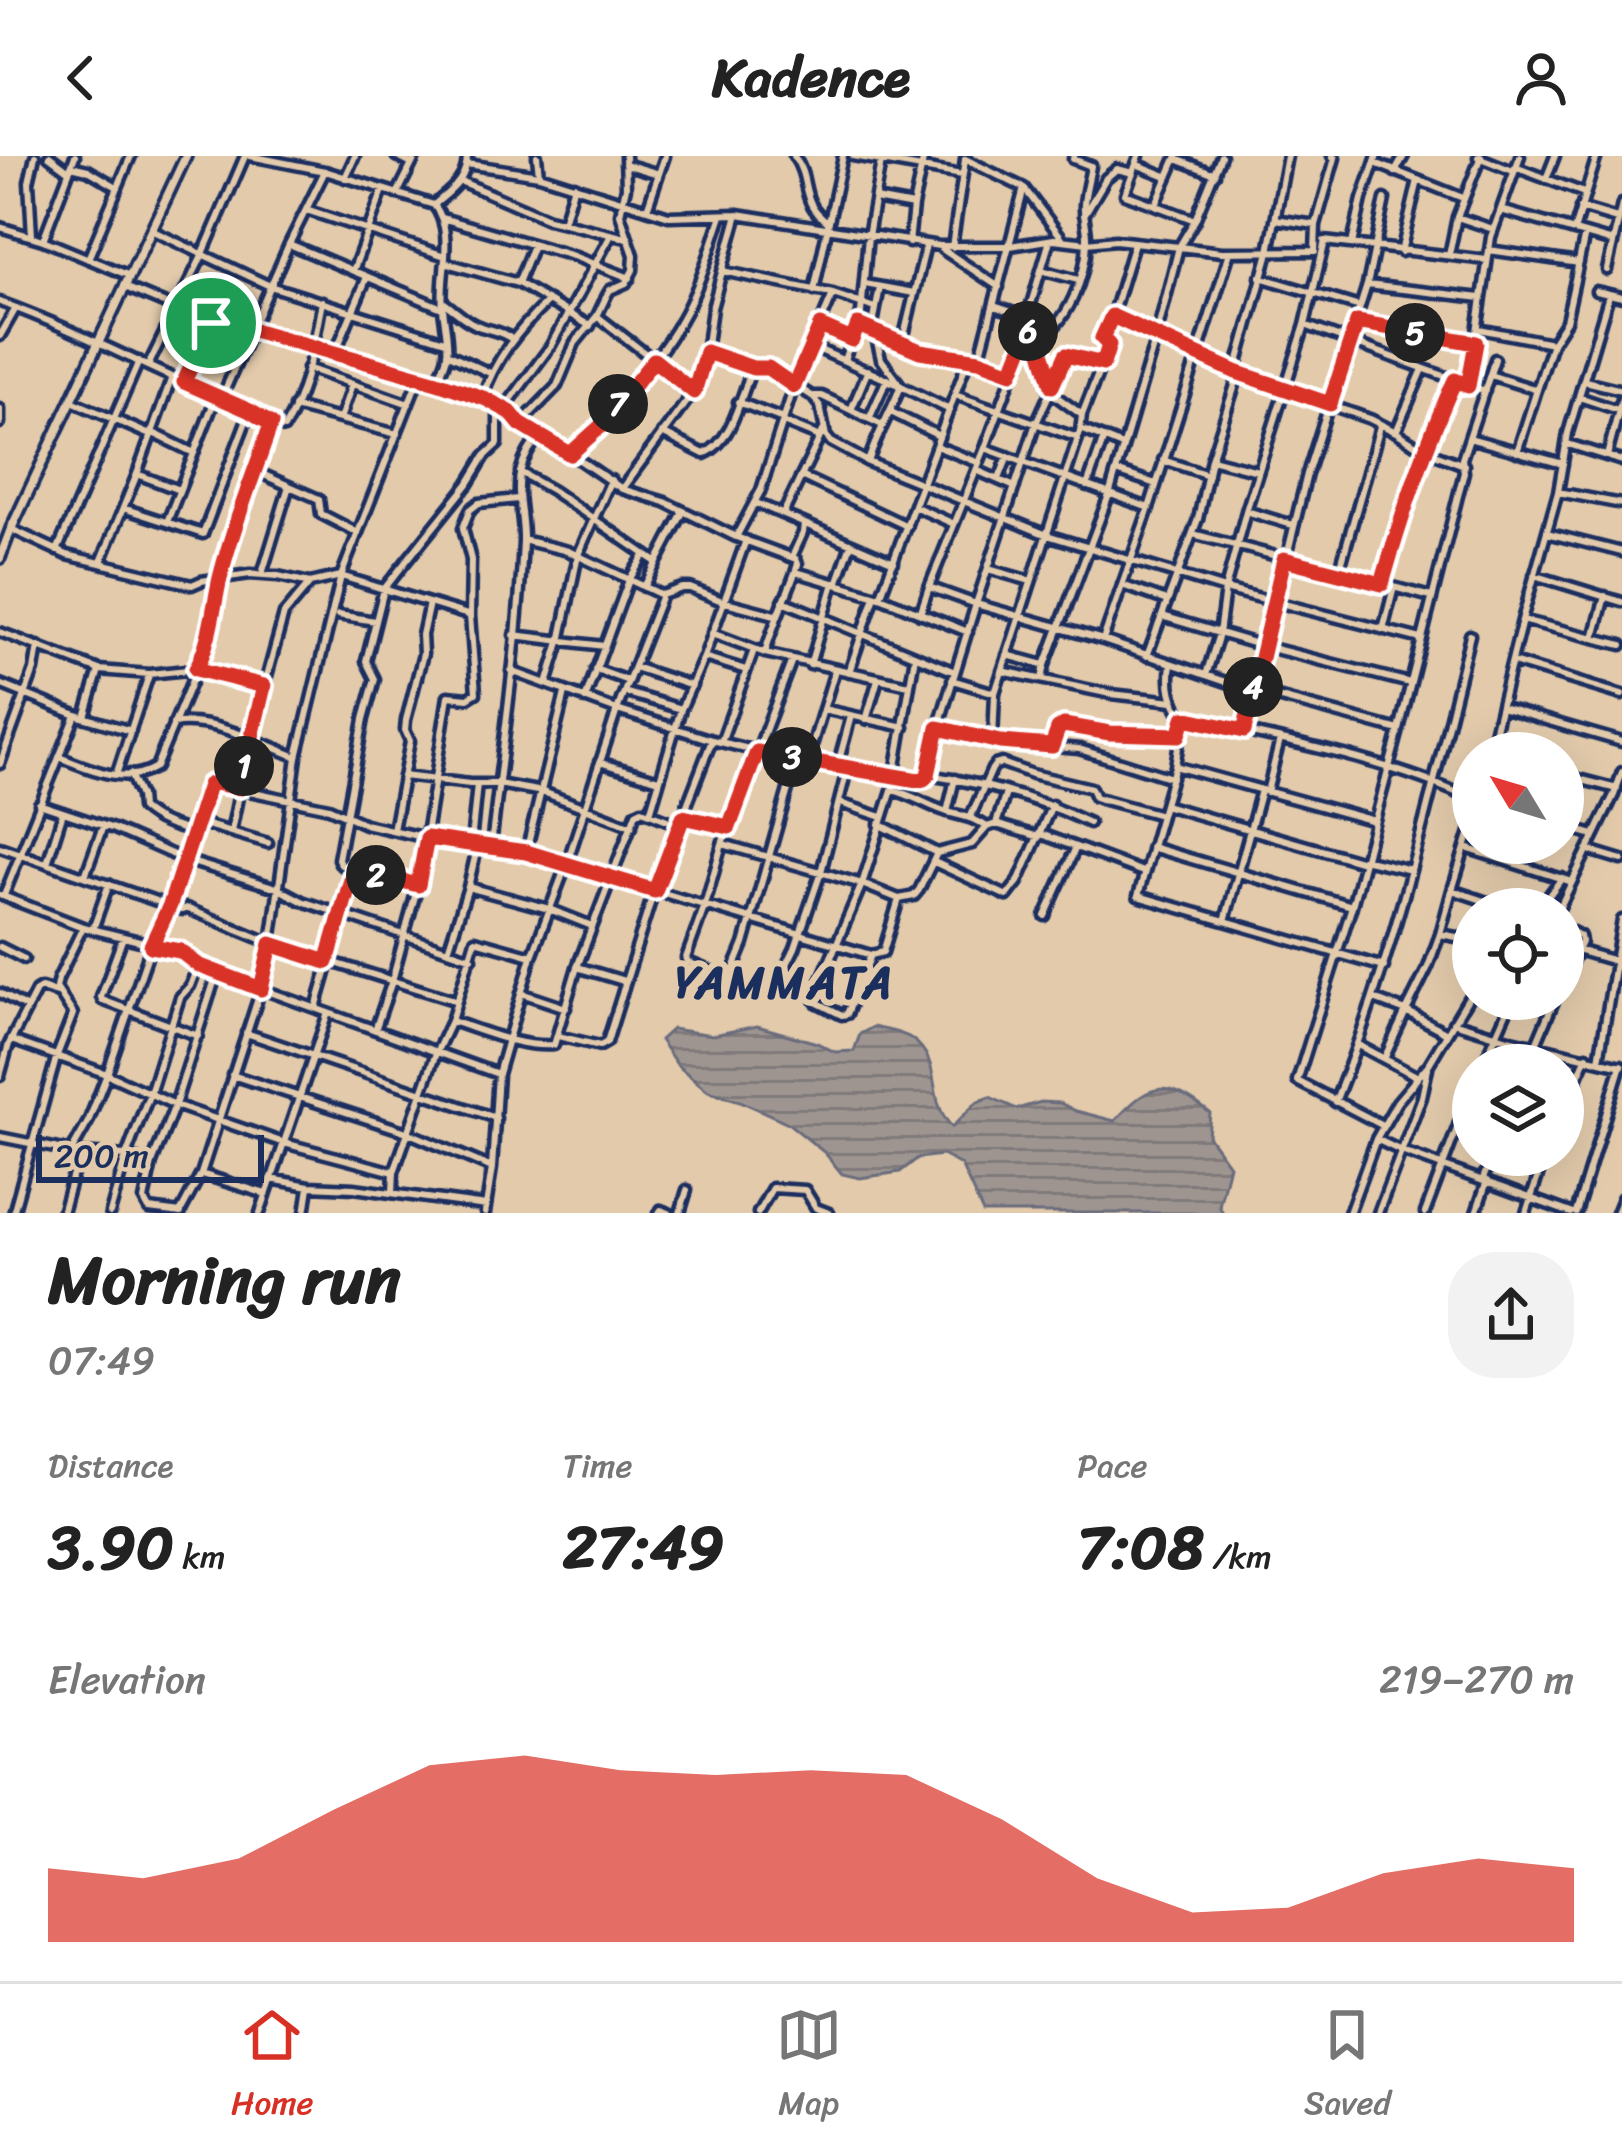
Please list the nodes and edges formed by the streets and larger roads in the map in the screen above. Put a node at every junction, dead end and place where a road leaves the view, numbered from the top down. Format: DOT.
graph roads {
  1 [pos="34,156"];
  2 [pos="49,156"];
  3 [pos="75,156"];
  4 [pos="131,156"];
  5 [pos="185,156"];
  6 [pos="248,156"];
  7 [pos="355,156"];
  8 [pos="396,156"];
  9 [pos="537,156"];
  10 [pos="665,156"];
  11 [pos="794,156"];
  12 [pos="843,156"];
  13 [pos="854,156"];
  14 [pos="924,156"];
  15 [pos="1221,156"];
  16 [pos="1287,156"];
  17 [pos="1332,156"];
  18 [pos="1405,156"];
  19 [pos="1479,156"];
  20 [pos="1520,156"];
  21 [pos="1556,156"];
  22 [pos="1597,156"];
  23 [pos="966,157"];
  24 [pos="1070,157"];
  25 [pos="882,158"];
  26 [pos="1177,158"];
  27 [pos="1376,159"];
  28 [pos="414,160"];
  29 [pos="467,160"];
  30 [pos="625,160"];
  31 [pos="1136,164"];
  32 [pos="922,168"];
  33 [pos="70,169"];
  34 [pos="1514,169"];
  35 [pos="325,171"];
  36 [pos="1395,172"];
  37 [pos="1215,173"];
  38 [pos="659,174"];
  39 [pos="962,175"];
  40 [pos="539,176"];
  41 [pos="1168,177"];
  42 [pos="345,178"];
  43 [pos="1546,179"];
  44 [pos="1418,180"];
  45 [pos="460,181"];
  46 [pos="574,185"];
  47 [pos="118,188"];
  48 [pos="1024,188"];
  49 [pos="383,190"];
  50 [pos="1584,193"];
  51 [pos="398,194"];
  52 [pos="1463,198"];
  53 [pos="874,199"];
  54 [pos="1385,199"];
  55 [pos="623,200"];
  56 [pos="1156,204"];
  57 [pos="1622,204"];
  58 [pos="434,205"];
  59 [pos="913,206"];
  60 [pos="1580,208"];
  61 [pos="647,209"];
  62 [pos="306,210"];
  63 [pos="1500,210"];
  64 [pos="722,214"];
  65 [pos="738,214"];
  66 [pos="1084,215"];
  67 [pos="1457,217"];
  68 [pos="442,218"];
  69 [pos="1276,219"];
  70 [pos="1617,219"];
  71 [pos="1196,220"];
  72 [pos="563,223"];
  73 [pos="827,225"];
  74 [pos="1316,225"];
  75 [pos="0,227"];
  76 [pos="1494,229"];
  77 [pos="153,231"];
  78 [pos="368,231"];
  79 [pos="1574,231"];
  80 [pos="1585,234"];
  81 [pos="611,235"];
  82 [pos="32,236"];
  83 [pos="868,236"];
  84 [pos="628,238"];
  85 [pos="1051,239"];
  86 [pos="43,240"];
  87 [pos="1064,240"];
  88 [pos="1320,241"];
  89 [pos="909,242"];
  90 [pos="1134,242"];
  91 [pos="1613,242"];
  92 [pos="1087,243"];
  93 [pos="289,244"];
  94 [pos="1352,244"];
  95 [pos="533,245"];
  96 [pos="926,245"];
  97 [pos="939,246"];
  98 [pos="1010,246"];
  99 [pos="952,247"];
  100 [pos="1179,247"];
  101 [pos="1374,248"];
  102 [pos="1489,250"];
  103 [pos="1230,252"];
  104 [pos="1269,252"];
  105 [pos="1401,252"];
  106 [pos="202,256"];
  107 [pos="1449,256"];
  108 [pos="88,259"];
  109 [pos="445,260"];
  110 [pos="1487,260"];
  111 [pos="1579,263"];
  112 [pos="597,265"];
  113 [pos="1041,270"];
  114 [pos="1607,270"];
  115 [pos="353,271"];
  116 [pos="722,271"];
  117 [pos="130,276"];
  118 [pos="367,277"];
  119 [pos="1260,277"];
  120 [pos="630,278"];
  121 [pos="1079,280"];
  122 [pos="518,283"];
  123 [pos="863,284"];
  124 [pos="1367,285"];
  125 [pos="270,286"];
  126 [pos="880,286"];
  127 [pos="125,287"];
  128 [pos="999,287"];
  129 [pos="814,291"];
  130 [pos="1312,291"];
  131 [pos="914,292"];
  132 [pos="1595,292"];
  133 [pos="833,294"];
  134 [pos="1610,295"];
  135 [pos="1622,297"];
  136 [pos="1481,298"];
  137 [pos="548,301"];
  138 [pos="0,302"];
  139 [pos="322,302"];
  140 [pos="861,304"];
  141 [pos="443,305"];
  142 [pos="994,305"];
  143 [pos="1360,307"];
  144 [pos="16,308"];
  145 [pos="174,308"];
  146 [pos="876,308"];
  147 [pos="354,311"];
  148 [pos="570,314"];
  149 [pos="597,316"];
  150 [pos="1027,316"];
  151 [pos="1112,316"];
  152 [pos="1357,322"];
  153 [pos="211,323"];
  154 [pos="858,325"];
  155 [pos="1305,325"];
  156 [pos="590,326"];
  157 [pos="820,326"];
  158 [pos="1478,329"];
  159 [pos="253,330"];
  160 [pos="1029,330"];
  161 [pos="874,332"];
  162 [pos="0,336"];
  163 [pos="1156,337"];
  164 [pos="513,339"];
  165 [pos="852,340"];
  166 [pos="445,341"];
  167 [pos="1037,341"];
  168 [pos="1350,343"];
  169 [pos="1476,343"];
  170 [pos="1552,343"];
  171 [pos="100,344"];
  172 [pos="902,344"];
  173 [pos="811,346"];
  174 [pos="314,347"];
  175 [pos="706,352"];
  176 [pos="335,353"];
  177 [pos="447,353"];
  178 [pos="1197,355"];
  179 [pos="968,358"];
  180 [pos="1495,359"];
  181 [pos="654,360"];
  182 [pos="844,360"];
  183 [pos="979,360"];
  184 [pos="139,362"];
  185 [pos="1103,364"];
  186 [pos="148,366"];
  187 [pos="307,368"];
  188 [pos="753,368"];
  189 [pos="1423,368"];
  190 [pos="868,370"];
  191 [pos="1012,372"];
  192 [pos="1236,372"];
  193 [pos="490,373"];
  194 [pos="1490,374"];
  195 [pos="172,376"];
  196 [pos="419,377"];
  197 [pos="887,379"];
  198 [pos="1455,380"];
  199 [pos="1583,380"];
  200 [pos="184,382"];
  201 [pos="437,382"];
  202 [pos="352,384"];
  203 [pos="794,386"];
  204 [pos="901,386"];
  205 [pos="1468,386"];
  206 [pos="1051,388"];
  207 [pos="1286,389"];
  208 [pos="1537,390"];
  209 [pos="1485,391"];
  210 [pos="694,392"];
  211 [pos="1622,394"];
  212 [pos="955,395"];
  213 [pos="812,396"];
  214 [pos="1579,397"];
  215 [pos="219,398"];
  216 [pos="482,398"];
  217 [pos="72,401"];
  218 [pos="738,402"];
  219 [pos="409,404"];
  220 [pos="1330,404"];
  221 [pos="294,406"];
  222 [pos="505,408"];
  223 [pos="0,409"];
  224 [pos="851,410"];
  225 [pos="950,410"];
  226 [pos="998,410"];
  227 [pos="1618,410"];
  228 [pos="250,411"];
  229 [pos="891,412"];
  230 [pos="1082,415"];
  231 [pos="113,419"];
  232 [pos="340,419"];
  233 [pos="869,419"];
  234 [pos="783,420"];
  235 [pos="0,423"];
  236 [pos="1036,423"];
  237 [pos="271,424"];
  238 [pos="520,424"];
  239 [pos="882,425"];
  240 [pos="1380,425"];
  241 [pos="1396,432"];
  242 [pos="662,433"];
  243 [pos="822,433"];
  244 [pos="1080,433"];
  245 [pos="150,434"];
  246 [pos="397,434"];
  247 [pos="539,435"];
  248 [pos="939,436"];
  249 [pos="1104,438"];
  250 [pos="1468,438"];
  251 [pos="1567,444"];
  252 [pos="936,446"];
  253 [pos="1122,446"];
  254 [pos="986,448"];
  255 [pos="1424,450"];
  256 [pos="1517,452"];
  257 [pos="194,453"];
  258 [pos="570,454"];
  259 [pos="1607,455"];
  260 [pos="1007,456"];
  261 [pos="1211,459"];
  262 [pos="1163,460"];
  263 [pos="1622,460"];
  264 [pos="868,462"];
  265 [pos="1024,463"];
  266 [pos="1563,464"];
  267 [pos="1464,465"];
  268 [pos="977,467"];
  269 [pos="255,470"];
  270 [pos="1116,471"];
  271 [pos="1258,471"];
  272 [pos="520,472"];
  273 [pos="137,474"];
  274 [pos="801,476"];
  275 [pos="1208,476"];
  276 [pos="1066,478"];
  277 [pos="999,479"];
  278 [pos="611,480"];
  279 [pos="923,483"];
  280 [pos="1156,484"];
  281 [pos="290,485"];
  282 [pos="1087,486"];
  283 [pos="1015,487"];
  284 [pos="622,489"];
  285 [pos="179,490"];
  286 [pos="1558,492"];
  287 [pos="1109,494"];
  288 [pos="518,499"];
  289 [pos="964,500"];
  290 [pos="756,503"];
  291 [pos="1622,504"];
  292 [pos="916,507"];
  293 [pos="123,508"];
  294 [pos="1149,508"];
  295 [pos="1246,511"];
  296 [pos="683,512"];
  297 [pos="783,514"];
  298 [pos="1006,516"];
  299 [pos="594,519"];
  300 [pos="167,523"];
  301 [pos="804,524"];
  302 [pos="954,524"];
  303 [pos="1293,525"];
  304 [pos="907,526"];
  305 [pos="11,529"];
  306 [pos="358,533"];
  307 [pos="1547,533"];
  308 [pos="1193,534"];
  309 [pos="1047,535"];
  310 [pos="736,537"];
  311 [pos="3,538"];
  312 [pos="524,540"];
  313 [pos="746,540"];
  314 [pos="851,544"];
  315 [pos="1236,546"];
  316 [pos="1088,548"];
  317 [pos="57,551"];
  318 [pos="1622,552"];
  319 [pos="645,554"];
  320 [pos="578,555"];
  321 [pos="0,557"];
  322 [pos="793,557"];
  323 [pos="1130,559"];
  324 [pos="1284,559"];
  325 [pos="101,562"];
  326 [pos="656,562"];
  327 [pos="894,562"];
  328 [pos="988,569"];
  329 [pos="796,572"];
  330 [pos="1339,572"];
  331 [pos="262,574"];
  332 [pos="1177,575"];
  333 [pos="1534,575"];
  334 [pos="341,576"];
  335 [pos="220,580"];
  336 [pos="628,580"];
  337 [pos="1031,581"];
  338 [pos="310,583"];
  339 [pos="835,583"];
  340 [pos="1382,584"];
  341 [pos="1122,585"];
  342 [pos="644,586"];
  343 [pos="928,587"];
  344 [pos="1394,587"];
  345 [pos="384,589"];
  346 [pos="1225,589"];
  347 [pos="662,595"];
  348 [pos="878,596"];
  349 [pos="1605,596"];
  350 [pos="1431,597"];
  351 [pos="722,601"];
  352 [pos="783,601"];
  353 [pos="1167,601"];
  354 [pos="1622,602"];
  355 [pos="429,603"];
  356 [pos="1274,603"];
  357 [pos="976,604"];
  358 [pos="920,614"];
  359 [pos="338,615"];
  360 [pos="776,615"];
  361 [pos="1019,615"];
  362 [pos="470,616"];
  363 [pos="1162,616"];
  364 [pos="823,618"];
  365 [pos="1522,620"];
  366 [pos="375,622"];
  367 [pos="1059,627"];
  368 [pos="1383,630"];
  369 [pos="0,632"];
  370 [pos="968,632"];
  371 [pos="712,633"];
  372 [pos="860,634"];
  373 [pos="1220,634"];
  374 [pos="1470,634"];
  375 [pos="514,635"];
  376 [pos="1594,638"];
  377 [pos="1421,639"];
  378 [pos="1102,640"];
  379 [pos="560,642"];
  380 [pos="1622,645"];
  381 [pos="38,646"];
  382 [pos="604,646"];
  383 [pos="1263,646"];
  384 [pos="754,650"];
  385 [pos="765,653"];
  386 [pos="1007,655"];
  387 [pos="915,656"];
  388 [pos="1147,656"];
  389 [pos="704,658"];
  390 [pos="792,660"];
  391 [pos="1513,662"];
  392 [pos="810,664"];
  393 [pos="1171,664"];
  394 [pos="1045,665"];
  395 [pos="634,667"];
  396 [pos="196,669"];
  397 [pos="595,669"];
  398 [pos="99,670"];
  399 [pos="746,670"];
  400 [pos="835,670"];
  401 [pos="511,671"];
  402 [pos="1002,671"];
  403 [pos="848,673"];
  404 [pos="149,674"];
  405 [pos="1206,674"];
  406 [pos="954,676"];
  407 [pos="878,679"];
  408 [pos="1042,679"];
  409 [pos="628,681"];
  410 [pos="1410,683"];
  411 [pos="0,684"];
  412 [pos="547,684"];
  413 [pos="909,685"];
  414 [pos="264,686"];
  415 [pos="692,686"];
  416 [pos="1252,690"];
  417 [pos="566,691"];
  418 [pos="624,692"];
  419 [pos="995,693"];
  420 [pos="26,694"];
  421 [pos="1622,695"];
  422 [pos="585,698"];
  423 [pos="1173,701"];
  424 [pos="1502,707"];
  425 [pos="682,709"];
  426 [pos="823,709"];
  427 [pos="617,710"];
  428 [pos="76,715"];
  429 [pos="851,716"];
  430 [pos="85,718"];
  431 [pos="1184,718"];
  432 [pos="866,720"];
  433 [pos="173,724"];
  434 [pos="904,727"];
  435 [pos="675,728"];
  436 [pos="938,728"];
  437 [pos="1399,730"];
  438 [pos="130,731"];
  439 [pos="1244,731"];
  440 [pos="1495,732"];
  441 [pos="1179,735"];
  442 [pos="250,738"];
  443 [pos="993,740"];
  444 [pos="1280,740"];
  445 [pos="717,741"];
  446 [pos="1622,742"];
  447 [pos="1052,746"];
  448 [pos="757,752"];
  449 [pos="59,757"];
  450 [pos="298,757"];
  451 [pos="797,758"];
  452 [pos="808,759"];
  453 [pos="599,761"];
  454 [pos="0,764"];
  455 [pos="838,764"];
  456 [pos="848,766"];
  457 [pos="1175,766"];
  458 [pos="1388,769"];
  459 [pos="1622,772"];
  460 [pos="130,774"];
  461 [pos="116,775"];
  462 [pos="895,775"];
  463 [pos="928,775"];
  464 [pos="403,776"];
  465 [pos="955,778"];
  466 [pos="1172,778"];
  467 [pos="1584,780"];
  468 [pos="436,781"];
  469 [pos="659,781"];
  470 [pos="1435,782"];
  471 [pos="477,784"];
  472 [pos="498,784"];
  473 [pos="986,785"];
  474 [pos="240,788"];
  475 [pos="1617,789"];
  476 [pos="892,790"];
  477 [pos="1452,790"];
  478 [pos="1006,791"];
  479 [pos="1264,791"];
  480 [pos="543,792"];
  481 [pos="290,798"];
  482 [pos="838,802"];
  483 [pos="39,804"];
  484 [pos="1052,805"];
  485 [pos="1164,805"];
  486 [pos="584,809"];
  487 [pos="63,812"];
  488 [pos="947,812"];
  489 [pos="650,813"];
  490 [pos="1161,815"];
  491 [pos="971,816"];
  492 [pos="348,817"];
  493 [pos="681,821"];
  494 [pos="881,821"];
  495 [pos="1374,821"];
  496 [pos="197,822"];
  497 [pos="1088,823"];
  498 [pos="991,825"];
  499 [pos="103,826"];
  500 [pos="632,826"];
  501 [pos="729,827"];
  502 [pos="1252,829"];
  503 [pos="393,830"];
  504 [pos="194,832"];
  505 [pos="231,832"];
  506 [pos="1584,833"];
  507 [pos="1040,835"];
  508 [pos="1595,836"];
  509 [pos="427,838"];
  510 [pos="268,843"];
  511 [pos="474,843"];
  512 [pos="722,844"];
  513 [pos="490,846"];
  514 [pos="0,847"];
  515 [pos="1076,847"];
  516 [pos="1151,848"];
  517 [pos="1589,850"];
  518 [pos="526,852"];
  519 [pos="22,855"];
  520 [pos="770,858"];
  521 [pos="935,858"];
  522 [pos="184,860"];
  523 [pos="1363,860"];
  524 [pos="1622,860"];
  525 [pos="47,863"];
  526 [pos="1518,864"];
  527 [pos="566,866"];
  528 [pos="354,869"];
  529 [pos="1411,870"];
  530 [pos="821,872"];
  531 [pos="1143,872"];
  532 [pos="1240,872"];
  533 [pos="85,876"];
  534 [pos="1563,878"];
  535 [pos="613,880"];
  536 [pos="1573,882"];
  537 [pos="109,884"];
  538 [pos="862,884"];
  539 [pos="418,885"];
  540 [pos="469,887"];
  541 [pos="278,888"];
  542 [pos="1555,888"];
  543 [pos="1570,888"];
  544 [pos="1452,890"];
  545 [pos="655,891"];
  546 [pos="2,896"];
  547 [pos="899,899"];
  548 [pos="170,905"];
  549 [pos="705,905"];
  550 [pos="1352,906"];
  551 [pos="549,909"];
  552 [pos="342,915"];
  553 [pos="1045,916"];
  554 [pos="751,919"];
  555 [pos="1622,920"];
  556 [pos="1226,921"];
  557 [pos="592,926"];
  558 [pos="83,927"];
  559 [pos="93,929"];
  560 [pos="799,932"];
  561 [pos="1440,934"];
  562 [pos="405,936"];
  563 [pos="1452,936"];
  564 [pos="123,937"];
  565 [pos="271,944"];
  566 [pos="837,945"];
  567 [pos="151,946"];
  568 [pos="0,947"];
  569 [pos="448,950"];
  570 [pos="1584,952"];
  571 [pos="1337,953"];
  572 [pos="871,955"];
  573 [pos="532,956"];
  574 [pos="472,958"];
  575 [pos="24,959"];
  576 [pos="328,962"];
  577 [pos="1618,962"];
  578 [pos="198,965"];
  579 [pos="1384,967"];
  580 [pos="577,968"];
  581 [pos="217,973"];
  582 [pos="730,979"];
  583 [pos="392,981"];
  584 [pos="624,981"];
  585 [pos="261,989"];
  586 [pos="0,993"];
  587 [pos="58,993"];
  588 [pos="521,993"];
  589 [pos="1374,999"];
  590 [pos="457,1000"];
  591 [pos="27,1008"];
  592 [pos="316,1008"];
  593 [pos="566,1008"];
  594 [pos="129,1010"];
  595 [pos="1406,1011"];
  596 [pos="328,1013"];
  597 [pos="1503,1020"];
  598 [pos="451,1021"];
  599 [pos="1453,1022"];
  600 [pos="171,1024"];
  601 [pos="375,1030"];
  602 [pos="1447,1033"];
  603 [pos="246,1034"];
  604 [pos="1496,1035"];
  605 [pos="197,1036"];
  606 [pos="558,1036"];
  607 [pos="507,1038"];
  608 [pos="0,1040"];
  609 [pos="10,1042"];
  610 [pos="1492,1044"];
  611 [pos="1531,1044"];
  612 [pos="1358,1045"];
  613 [pos="436,1053"];
  614 [pos="57,1055"];
  615 [pos="314,1055"];
  616 [pos="1584,1055"];
  617 [pos="1587,1056"];
  618 [pos="1384,1059"];
  619 [pos="1599,1060"];
  620 [pos="1584,1063"];
  621 [pos="1429,1064"];
  622 [pos="1622,1065"];
  623 [pos="107,1074"];
  624 [pos="498,1074"];
  625 [pos="232,1075"];
  626 [pos="0,1076"];
  627 [pos="1418,1077"];
  628 [pos="150,1093"];
  629 [pos="422,1094"];
  630 [pos="299,1097"];
  631 [pos="1335,1102"];
  632 [pos="175,1105"];
  633 [pos="217,1117"];
  634 [pos="496,1118"];
  635 [pos="1382,1125"];
  636 [pos="407,1132"];
  637 [pos="0,1137"];
  638 [pos="1376,1139"];
  639 [pos="1452,1141"];
  640 [pos="31,1142"];
  641 [pos="284,1143"];
  642 [pos="1401,1151"];
  643 [pos="75,1152"];
  644 [pos="126,1156"];
  645 [pos="152,1162"];
  646 [pos="1443,1165"];
  647 [pos="492,1168"];
  648 [pos="394,1172"];
  649 [pos="201,1174"];
  650 [pos="1486,1176"];
  651 [pos="1538,1176"];
  652 [pos="271,1179"];
  653 [pos="1485,1180"];
  654 [pos="309,1186"];
  655 [pos="686,1190"];
  656 [pos="393,1192"];
  657 [pos="266,1194"];
  658 [pos="1530,1198"];
  659 [pos="1622,1198"];
  660 [pos="426,1199"];
  661 [pos="486,1209"];
  662 [pos="13,1213"];
  663 [pos="62,1213"];
  664 [pos="110,1213"];
  665 [pos="181,1213"];
  666 [pos="260,1213"];
  667 [pos="305,1213"];
  668 [pos="422,1213"];
  669 [pos="659,1213"];
  670 [pos="670,1213"];
  671 [pos="680,1213"];
  672 [pos="758,1213"];
  673 [pos="829,1213"];
  674 [pos="1348,1213"];
  675 [pos="1378,1213"];
  676 [pos="1425,1213"];
  677 [pos="1476,1213"];
  678 [pos="1526,1213"];
  679 [pos="1570,1213"];
  680 [pos="1616,1213"];
  1 -- 82 [label="street"];
  2 -- 33 [label="street"];
  3 -- 33 [label="street"];
  4 -- 47 [label="street"];
  5 -- 77 [label="street"];
  6 -- 35 [label="street"];
  6 -- 106 [label="street"];
  7 -- 42 [label="street"];
  8 -- 28 [label="street"];
  9 -- 40 [label="street"];
  10 -- 38 [label="street"];
  11 -- 73 [label="street"];
  12 -- 73 [label="street"];
  13 -- 25 [label="street"];
  14 -- 32 [label="street"];
  15 -- 37 [label="street"];
  16 -- 69 [label="street"];
  17 -- 74 [label="street"];
  18 -- 36 [label="street"];
  19 -- 34 [label="street"];
  19 -- 52 [label="street"];
  20 -- 34 [label="street"];
  21 -- 43 [label="street"];
  22 -- 50 [label="street"];
  23 -- 39 [label="street"];
  23 -- 48 [label="street"];
  24 -- 66 [label="street"];
  25 -- 32 [label="street"];
  25 -- 53 [label="street"];
  26 -- 37 [label="street"];
  26 -- 41 [label="street"];
  27 -- 36 [label="street"];
  27 -- 94 [label="street"];
  28 -- 51 [label="street"];
  29 -- 40 [label="street"];
  29 -- 45 [label="street"];
  30 -- 38 [label="street"];
  30 -- 55 [label="street"];
  31 -- 41 [label="street"];
  31 -- 56 [label="street"];
  31 -- 66 [label="street"];
  32 -- 39 [label="street"];
  32 -- 59 [label="street"];
  33 -- 47 [label="street"];
  33 -- 86 [label="street"];
  34 -- 43 [label="street"];
  34 -- 63 [label="street"];
  35 -- 42 [label="street"];
  35 -- 62 [label="street"];
  36 -- 44 [label="street"];
  37 -- 71 [label="street"];
  38 -- 61 [label="street"];
  39 -- 99 [label="street"];
  40 -- 46 [label="street"];
  41 -- 56 [label="street"];
  42 -- 49 [label="street"];
  43 -- 50 [label="street"];
  44 -- 52 [label="street"];
  44 -- 105 [label="street"];
  45 -- 58 [label="street"];
  45 -- 72 [label="street"];
  46 -- 55 [label="street"];
  46 -- 72 [label="street"];
  47 -- 108 [label="street"];
  48 -- 87 [label="street"];
  48 -- 98 [label="street"];
  49 -- 51 [label="street"];
  49 -- 78 [label="street"];
  50 -- 60 [label="street"];
  51 -- 58 [label="street"];
  52 -- 67 [label="street"];
  53 -- 59 [label="street"];
  53 -- 83 [label="street"];
  54 -- 101 [label="street"];
  55 -- 61 [label="street"];
  55 -- 84 [label="street"];
  56 -- 71 [label="street"];
  57 -- 70 [label="street"];
  58 -- 68 [label="street"];
  59 -- 89 [label="street"];
  60 -- 70 [label="street"];
  60 -- 79 [label="street"];
  61 -- 64 [label="street"];
  62 -- 78 [label="street"];
  62 -- 93 [label="street"];
  63 -- 76 [label="street"];
  63 -- 79 [label="street"];
  64 -- 65 [label="street"];
  64 -- 181 [label="street"];
  65 -- 73 [label="street"];
  65 -- 116 [label="street"];
  66 -- 92 [label="street"];
  67 -- 76 [label="street"];
  67 -- 107 [label="street"];
  68 -- 95 [label="street"];
  68 -- 109 [label="street"];
  69 -- 74 [label="street"];
  69 -- 104 [label="street"];
  70 -- 91 [label="street"];
  71 -- 100 [label="street"];
  72 -- 81 [label="street"];
  73 -- 83 [label="street"];
  73 -- 129 [label="street"];
  74 -- 88 [label="street"];
  75 -- 82 [label="street"];
  76 -- 102 [label="street"];
  77 -- 106 [label="street"];
  77 -- 117 [label="street"];
  78 -- 109 [label="street"];
  78 -- 115 [label="street"];
  79 -- 80 [label="street"];
  80 -- 91 [label="street"];
  80 -- 111 [label="street"];
  81 -- 84 [label="street"];
  81 -- 112 [label="street"];
  82 -- 86 [label="street"];
  83 -- 89 [label="street"];
  83 -- 123 [label="street"];
  84 -- 120 [label="street"];
  85 -- 87 [label="street"];
  85 -- 98 [label="street"];
  85 -- 113 [label="street"];
  86 -- 108 [label="street"];
  87 -- 92 [label="street"];
  88 -- 94 [label="street"];
  88 -- 104 [label="street"];
  88 -- 130 [label="street"];
  89 -- 96 [label="street"];
  90 -- 92 [label="street"];
  90 -- 100 [label="street"];
  90 -- 151 [label="street"];
  91 -- 114 [label="street"];
  92 -- 121 [label="street"];
  93 -- 115 [label="street"];
  93 -- 125 [label="street"];
  94 -- 101 [label="street"];
  95 -- 112 [label="street"];
  95 -- 122 [label="street"];
  96 -- 97 [label="street"];
  96 -- 131 [label="street"];
  97 -- 99 [label="street"];
  97 -- 128 [label="street"];
  98 -- 99 [label="street"];
  98 -- 128 [label="street"];
  100 -- 103 [label="street"];
  100 -- 163 [label="street"];
  101 -- 105 [label="street"];
  101 -- 124 [label="street"];
  102 -- 110 [label="street"];
  102 -- 111 [label="street"];
  103 -- 104 [label="street"];
  103 -- 178 [label="street"];
  104 -- 119 [label="street"];
  105 -- 107 [label="street"];
  106 -- 125 [label="street"];
  106 -- 145 [label="street"];
  107 -- 110 [label="street"];
  108 -- 117 [label="street"];
  109 -- 122 [label="street"];
  109 -- 141 [label="street"];
  110 -- 136 [label="street"];
  111 -- 170 [label="street"];
  112 -- 120 [label="street"];
  112 -- 148 [label="street"];
  113 -- 121 [label="street"];
  113 -- 150 [label="street"];
  115 -- 118 [label="street"];
  116 -- 129 [label="street"];
  116 -- 175 [label="street"];
  117 -- 127 [label="street"];
  118 -- 141 [label="street"];
  118 -- 147 [label="street"];
  119 -- 130 [label="street"];
  119 -- 192 [label="street"];
  120 -- 149 [label="street"];
  121 -- 167 [label="street"];
  122 -- 137 [label="street"];
  123 -- 126 [label="street"];
  123 -- 140 [label="street"];
  124 -- 136 [label="street"];
  124 -- 143 [label="street"];
  125 -- 139 [label="street"];
  125 -- 159 [label="street"];
  126 -- 131 [label="street"];
  126 -- 146 [label="street"];
  127 -- 145 [label="street"];
  127 -- 171 [label="street"];
  128 -- 142 [label="street"];
  129 -- 133 [label="street"];
  130 -- 143 [label="street"];
  130 -- 155 [label="street"];
  131 -- 172 [label="street"];
  132 -- 134 [label="street"];
  133 -- 140 [label="street"];
  133 -- 157 [label="street"];
  134 -- 135 [label="street"];
  134 -- 199 [label="street"];
  136 -- 158 [label="street"];
  137 -- 148 [label="street"];
  137 -- 164 [label="street"];
  138 -- 144 [label="street"];
  139 -- 147 [label="street"];
  139 -- 174 [label="street"];
  140 -- 146 [label="street"];
  140 -- 154 [label="street"];
  141 -- 164 [label="street"];
  141 -- 166 [label="street"];
  142 -- 150 [label="street"];
  142 -- 183 [label="street"];
  143 -- 152 [label="street"];
  144 -- 162 [label="street"];
  144 -- 171 [label="street"];
  145 -- 153 [label="street"];
  145 -- 186 [label="street"];
  146 -- 161 [label="street"];
  147 -- 166 [label="street"];
  147 -- 176 [label="street"];
  148 -- 156 [label="street"];
  148 -- 222 [label="street"];
  149 -- 156 [label="street"];
  149 -- 181 [label="street"];
  150 -- 160 [label="street"];
  151 -- 163 [label="street"];
  151 -- 185 [label="street"];
  152 -- 168 [label="street"];
  152 -- 169 [label="street"];
  153 -- 159 [label="street"];
  153 -- 200 [label="street"];
  154 -- 161 [label="street"];
  154 -- 165 [label="street"];
  155 -- 168 [label="street"];
  155 -- 207 [label="street"];
  156 -- 238 [label="street"];
  157 -- 165 [label="street"];
  157 -- 173 [label="street"];
  158 -- 169 [label="street"];
  158 -- 170 [label="street"];
  159 -- 174 [label="street"];
  159 -- 215 [label="street"];
  160 -- 167 [label="street"];
  160 -- 191 [label="street"];
  161 -- 172 [label="street"];
  161 -- 204 [label="street"];
  163 -- 178 [label="street"];
  163 -- 253 [label="street"];
  164 -- 193 [label="street"];
  165 -- 182 [label="street"];
  166 -- 177 [label="street"];
  167 -- 206 [label="street"];
  168 -- 189 [label="street"];
  168 -- 220 [label="street"];
  169 -- 205 [label="street"];
  170 -- 208 [label="street"];
  171 -- 184 [label="street"];
  171 -- 217 [label="street"];
  172 -- 179 [label="street"];
  173 -- 182 [label="street"];
  173 -- 203 [label="street"];
  174 -- 176 [label="street"];
  174 -- 187 [label="street"];
  175 -- 188 [label="street"];
  175 -- 210 [label="street"];
  176 -- 196 [label="street"];
  177 -- 193 [label="street"];
  177 -- 201 [label="street"];
  178 -- 192 [label="street"];
  178 -- 262 [label="street"];
  179 -- 183 [label="street"];
  179 -- 212 [label="street"];
  180 -- 194 [label="street"];
  181 -- 210 [label="street"];
  181 -- 258 [label="street"];
  182 -- 190 [label="street"];
  183 -- 191 [label="street"];
  184 -- 186 [label="street"];
  184 -- 231 [label="street"];
  185 -- 206 [label="street"];
  185 -- 230 [label="street"];
  186 -- 195 [label="street"];
  187 -- 202 [label="street"];
  187 -- 221 [label="street"];
  188 -- 203 [label="street"];
  188 -- 218 [label="street"];
  189 -- 198 [label="street"];
  189 -- 241 [label="street"];
  190 -- 197 [label="street"];
  190 -- 224 [label="street"];
  191 -- 226 [label="street"];
  192 -- 207 [label="street"];
  192 -- 261 [label="street"];
  193 -- 216 [label="street"];
  194 -- 208 [label="street"];
  194 -- 209 [label="street"];
  195 -- 200 [label="street"];
  195 -- 245 [label="street"];
  196 -- 201 [label="street"];
  196 -- 219 [label="street"];
  197 -- 204 [label="street"];
  197 -- 233 [label="street"];
  198 -- 205 [label="street"];
  198 -- 255 [label="street"];
  199 -- 211 [label="street"];
  199 -- 214 [label="street"];
  200 -- 215 [label="street"];
  201 -- 216 [label="street"];
  202 -- 219 [label="street"];
  202 -- 232 [label="street"];
  203 -- 213 [label="street"];
  203 -- 234 [label="street"];
  204 -- 225 [label="street"];
  204 -- 229 [label="street"];
  205 -- 209 [label="street"];
  206 -- 230 [label="street"];
  206 -- 236 [label="street"];
  207 -- 220 [label="street"];
  207 -- 271 [label="street"];
  208 -- 256 [label="street"];
  209 -- 250 [label="street"];
  210 -- 242 [label="street"];
  211 -- 227 [label="street"];
  212 -- 225 [label="street"];
  212 -- 226 [label="street"];
  213 -- 224 [label="street"];
  213 -- 243 [label="street"];
  214 -- 227 [label="street"];
  214 -- 251 [label="street"];
  215 -- 228 [label="street"];
  215 -- 257 [label="street"];
  216 -- 222 [label="street"];
  217 -- 231 [label="street"];
  217 -- 305 [label="street"];
  218 -- 234 [label="street"];
  218 -- 242 [label="street"];
  219 -- 246 [label="street"];
  220 -- 240 [label="street"];
  220 -- 303 [label="street"];
  221 -- 232 [label="street"];
  221 -- 237 [label="street"];
  222 -- 238 [label="street"];
  222 -- 345 [label="street"];
  223 -- 235 [label="street"];
  224 -- 233 [label="street"];
  225 -- 248 [label="street"];
  226 -- 236 [label="street"];
  226 -- 254 [label="street"];
  227 -- 259 [label="street"];
  228 -- 237 [label="street"];
  228 -- 300 [label="street"];
  229 -- 239 [label="street"];
  229 -- 248 [label="street"];
  230 -- 244 [label="street"];
  231 -- 245 [label="street"];
  231 -- 317 [label="street"];
  232 -- 246 [label="street"];
  233 -- 239 [label="street"];
  234 -- 243 [label="street"];
  234 -- 290 [label="street"];
  236 -- 244 [label="street"];
  236 -- 265 [label="street"];
  237 -- 269 [label="street"];
  238 -- 247 [label="street"];
  239 -- 264 [label="street"];
  240 -- 241 [label="street"];
  240 -- 330 [label="street"];
  241 -- 255 [label="street"];
  242 -- 284 [label="street"];
  243 -- 264 [label="street"];
  243 -- 274 [label="street"];
  244 -- 249 [label="street"];
  244 -- 276 [label="street"];
  245 -- 257 [label="street"];
  245 -- 273 [label="street"];
  246 -- 306 [label="street"];
  247 -- 258 [label="street"];
  247 -- 272 [label="street"];
  248 -- 252 [label="street"];
  249 -- 253 [label="street"];
  249 -- 282 [label="street"];
  250 -- 256 [label="street"];
  250 -- 267 [label="street"];
  251 -- 259 [label="street"];
  251 -- 266 [label="street"];
  252 -- 268 [label="street"];
  252 -- 279 [label="street"];
  253 -- 270 [label="street"];
  254 -- 260 [label="street"];
  254 -- 268 [label="street"];
  255 -- 267 [label="street"];
  255 -- 340 [label="street"];
  256 -- 266 [label="street"];
  257 -- 285 [label="street"];
  258 -- 278 [label="street"];
  259 -- 263 [label="street"];
  260 -- 265 [label="street"];
  260 -- 277 [label="street"];
  261 -- 271 [label="street"];
  261 -- 275 [label="street"];
  262 -- 275 [label="street"];
  262 -- 280 [label="street"];
  264 -- 279 [label="street"];
  265 -- 276 [label="street"];
  265 -- 283 [label="street"];
  266 -- 286 [label="street"];
  267 -- 350 [label="street"];
  268 -- 277 [label="street"];
  268 -- 289 [label="street"];
  269 -- 281 [label="street"];
  269 -- 335 [label="street"];
  270 -- 280 [label="street"];
  270 -- 287 [label="street"];
  271 -- 295 [label="street"];
  272 -- 288 [label="street"];
  272 -- 299 [label="street"];
  273 -- 285 [label="street"];
  273 -- 293 [label="street"];
  274 -- 297 [label="street"];
  274 -- 304 [label="street"];
  275 -- 308 [label="street"];
  276 -- 282 [label="street"];
  276 -- 309 [label="street"];
  277 -- 283 [label="street"];
  278 -- 284 [label="street"];
  278 -- 299 [label="street"];
  279 -- 289 [label="street"];
  279 -- 292 [label="street"];
  280 -- 294 [label="street"];
  281 -- 306 [label="street"];
  281 -- 331 [label="street"];
  282 -- 287 [label="street"];
  283 -- 298 [label="street"];
  284 -- 296 [label="street"];
  285 -- 300 [label="street"];
  286 -- 291 [label="street"];
  286 -- 307 [label="street"];
  287 -- 294 [label="street"];
  287 -- 316 [label="street"];
  288 -- 312 [label="street"];
  288 -- 362 [label="street"];
  289 -- 298 [label="street"];
  289 -- 302 [label="street"];
  290 -- 297 [label="street"];
  290 -- 310 [label="street"];
  292 -- 302 [label="street"];
  292 -- 304 [label="street"];
  293 -- 300 [label="street"];
  293 -- 325 [label="street"];
  294 -- 323 [label="street"];
  295 -- 303 [label="street"];
  295 -- 315 [label="street"];
  296 -- 310 [label="street"];
  296 -- 326 [label="street"];
  297 -- 301 [label="street"];
  298 -- 309 [label="street"];
  298 -- 328 [label="street"];
  299 -- 319 [label="street"];
  299 -- 320 [label="street"];
  301 -- 314 [label="street"];
  301 -- 322 [label="street"];
  302 -- 343 [label="street"];
  303 -- 324 [label="street"];
  304 -- 327 [label="street"];
  305 -- 311 [label="street"];
  305 -- 317 [label="street"];
  306 -- 334 [label="street"];
  307 -- 318 [label="street"];
  307 -- 333 [label="street"];
  308 -- 315 [label="street"];
  308 -- 332 [label="street"];
  309 -- 316 [label="street"];
  309 -- 337 [label="street"];
  310 -- 313 [label="street"];
  311 -- 321 [label="street"];
  312 -- 320 [label="street"];
  312 -- 375 [label="street"];
  313 -- 322 [label="street"];
  313 -- 351 [label="street"];
  314 -- 327 [label="street"];
  314 -- 339 [label="street"];
  315 -- 324 [label="street"];
  315 -- 346 [label="street"];
  316 -- 323 [label="street"];
  316 -- 367 [label="street"];
  317 -- 325 [label="street"];
  319 -- 326 [label="street"];
  319 -- 336 [label="street"];
  320 -- 336 [label="street"];
  320 -- 379 [label="street"];
  322 -- 329 [label="street"];
  323 -- 332 [label="street"];
  323 -- 341 [label="street"];
  324 -- 330 [label="street"];
  324 -- 356 [label="street"];
  325 -- 335 [label="street"];
  326 -- 342 [label="street"];
  327 -- 348 [label="street"];
  328 -- 337 [label="street"];
  328 -- 357 [label="street"];
  329 -- 339 [label="street"];
  329 -- 352 [label="street"];
  330 -- 340 [label="street"];
  331 -- 335 [label="street"];
  331 -- 338 [label="street"];
  332 -- 346 [label="street"];
  332 -- 353 [label="street"];
  333 -- 349 [label="street"];
  333 -- 365 [label="street"];
  334 -- 338 [label="street"];
  334 -- 345 [label="street"];
  334 -- 450 [label="street"];
  335 -- 396 [label="street"];
  336 -- 342 [label="street"];
  336 -- 382 [label="street"];
  337 -- 361 [label="street"];
  338 -- 414 [label="street"];
  339 -- 348 [label="street"];
  339 -- 364 [label="street"];
  340 -- 344 [label="street"];
  341 -- 353 [label="street"];
  341 -- 378 [label="street"];
  342 -- 347 [label="street"];
  343 -- 357 [label="street"];
  343 -- 358 [label="street"];
  344 -- 350 [label="street"];
  344 -- 368 [label="street"];
  345 -- 355 [label="street"];
  345 -- 366 [label="street"];
  346 -- 356 [label="street"];
  346 -- 373 [label="street"];
  347 -- 351 [label="street"];
  347 -- 395 [label="street"];
  348 -- 358 [label="street"];
  348 -- 372 [label="street"];
  349 -- 354 [label="street"];
  349 -- 376 [label="street"];
  350 -- 377 [label="street"];
  351 -- 360 [label="street"];
  351 -- 371 [label="street"];
  352 -- 360 [label="street"];
  352 -- 364 [label="street"];
  353 -- 363 [label="street"];
  355 -- 362 [label="street"];
  355 -- 464 [label="street"];
  356 -- 368 [label="street"];
  356 -- 383 [label="street"];
  357 -- 361 [label="street"];
  357 -- 370 [label="street"];
  358 -- 370 [label="street"];
  359 -- 366 [label="street"];
  360 -- 385 [label="street"];
  361 -- 367 [label="street"];
  361 -- 386 [label="street"];
  362 -- 468 [label="street"];
  363 -- 373 [label="street"];
  363 -- 388 [label="street"];
  364 -- 372 [label="street"];
  364 -- 392 [label="street"];
  365 -- 376 [label="street"];
  365 -- 391 [label="street"];
  366 -- 492 [label="street"];
  367 -- 378 [label="street"];
  367 -- 394 [label="street"];
  368 -- 377 [label="street"];
  369 -- 381 [label="street"];
  370 -- 406 [label="street"];
  371 -- 384 [label="street"];
  371 -- 389 [label="street"];
  372 -- 387 [label="street"];
  372 -- 403 [label="street"];
  373 -- 383 [label="street"];
  373 -- 405 [label="street"];
  374 -- 470 [label="street"];
  375 -- 379 [label="street"];
  375 -- 401 [label="street"];
  376 -- 380 [label="street"];
  377 -- 410 [label="street"];
  378 -- 388 [label="street"];
  379 -- 382 [label="street"];
  379 -- 412 [label="street"];
  381 -- 398 [label="street"];
  381 -- 420 [label="street"];
  382 -- 397 [label="street"];
  383 -- 410 [label="street"];
  383 -- 416 [label="street"];
  384 -- 385 [label="street"];
  384 -- 399 [label="street"];
  385 -- 390 [label="street"];
  386 -- 394 [label="street"];
  386 -- 402 [label="street"];
  387 -- 406 [label="street"];
  387 -- 413 [label="street"];
  388 -- 393 [label="street"];
  389 -- 399 [label="street"];
  389 -- 415 [label="street"];
  390 -- 392 [label="street"];
  390 -- 448 [label="street"];
  391 -- 421 [label="street"];
  391 -- 424 [label="street"];
  392 -- 400 [label="street"];
  393 -- 405 [label="street"];
  393 -- 423 [label="street"];
  394 -- 408 [label="street"];
  395 -- 409 [label="street"];
  395 -- 415 [label="street"];
  396 -- 404 [label="street"];
  396 -- 414 [label="street"];
  396 -- 433 [label="street"];
  397 -- 409 [label="street"];
  397 -- 422 [label="street"];
  398 -- 404 [label="street"];
  398 -- 430 [label="street"];
  399 -- 445 [label="street"];
  400 -- 403 [label="street"];
  400 -- 426 [label="street"];
  401 -- 412 [label="street"];
  401 -- 472 [label="street"];
  402 -- 408 [label="street"];
  402 -- 419 [label="street"];
  403 -- 407 [label="street"];
  404 -- 438 [label="street"];
  405 -- 416 [label="street"];
  406 -- 419 [label="street"];
  406 -- 436 [label="street"];
  407 -- 413 [label="street"];
  407 -- 432 [label="street"];
  408 -- 423 [label="street"];
  409 -- 418 [label="street"];
  410 -- 437 [label="street"];
  411 -- 420 [label="street"];
  412 -- 417 [label="street"];
  413 -- 434 [label="street"];
  414 -- 442 [label="street"];
  415 -- 425 [label="street"];
  416 -- 437 [label="street"];
  416 -- 439 [label="street"];
  417 -- 422 [label="street"];
  417 -- 480 [label="street"];
  418 -- 425 [label="street"];
  418 -- 427 [label="street"];
  419 -- 443 [label="street"];
  420 -- 428 [label="street"];
  420 -- 454 [label="street"];
  422 -- 427 [label="street"];
  423 -- 431 [label="street"];
  424 -- 440 [label="street"];
  424 -- 446 [label="street"];
  425 -- 435 [label="street"];
  426 -- 429 [label="street"];
  426 -- 452 [label="street"];
  427 -- 435 [label="street"];
  427 -- 453 [label="street"];
  428 -- 430 [label="street"];
  428 -- 449 [label="street"];
  429 -- 432 [label="street"];
  429 -- 455 [label="street"];
  430 -- 438 [label="street"];
  431 -- 439 [label="street"];
  431 -- 441 [label="street"];
  432 -- 434 [label="street"];
  433 -- 442 [label="street"];
  433 -- 460 [label="street"];
  434 -- 462 [label="street"];
  435 -- 445 [label="street"];
  435 -- 469 [label="street"];
  436 -- 443 [label="street"];
  436 -- 463 [label="street"];
  437 -- 458 [label="street"];
  438 -- 461 [label="street"];
  439 -- 444 [label="street"];
  441 -- 447 [label="street"];
  441 -- 457 [label="street"];
  442 -- 450 [label="street"];
  442 -- 474 [label="street"];
  443 -- 447 [label="street"];
  444 -- 458 [label="street"];
  444 -- 479 [label="street"];
  445 -- 448 [label="street"];
  445 -- 493 [label="street"];
  447 -- 466 [label="street"];
  448 -- 451 [label="street"];
  448 -- 501 [label="street"];
  449 -- 461 [label="street"];
  449 -- 483 [label="street"];
  450 -- 481 [label="street"];
  451 -- 452 [label="street"];
  451 -- 520 [label="street"];
  452 -- 455 [label="street"];
  453 -- 469 [label="street"];
  453 -- 486 [label="street"];
  455 -- 456 [label="street"];
  456 -- 462 [label="street"];
  456 -- 482 [label="street"];
  457 -- 466 [label="street"];
  457 -- 479 [label="street"];
  458 -- 470 [label="street"];
  458 -- 495 [label="street"];
  459 -- 475 [label="street"];
  460 -- 461 [label="street"];
  460 -- 504 [label="street"];
  462 -- 463 [label="street"];
  462 -- 476 [label="street"];
  463 -- 465 [label="street"];
  464 -- 468 [label="street"];
  464 -- 503 [label="street"];
  465 -- 473 [label="street"];
  465 -- 488 [label="street"];
  466 -- 485 [label="street"];
  467 -- 475 [label="street"];
  468 -- 471 [label="street"];
  468 -- 509 [label="street"];
  469 -- 489 [label="street"];
  470 -- 477 [label="street"];
  470 -- 529 [label="street"];
  471 -- 472 [label="street"];
  471 -- 511 [label="street"];
  472 -- 480 [label="street"];
  472 -- 513 [label="street"];
  473 -- 478 [label="street"];
  473 -- 490 [label="street"];
  473 -- 491 [label="street"];
  474 -- 481 [label="street"];
  474 -- 496 [label="street"];
  474 -- 505 [label="street"];
  475 -- 508 [label="street"];
  476 -- 488 [label="street"];
  476 -- 494 [label="street"];
  478 -- 484 [label="street"];
  478 -- 498 [label="street"];
  479 -- 495 [label="street"];
  479 -- 502 [label="street"];
  480 -- 486 [label="street"];
  480 -- 518 [label="street"];
  481 -- 492 [label="street"];
  481 -- 541 [label="street"];
  482 -- 494 [label="street"];
  482 -- 530 [label="street"];
  483 -- 487 [label="street"];
  483 -- 519 [label="street"];
  484 -- 497 [label="street"];
  484 -- 507 [label="street"];
  485 -- 490 [label="street"];
  485 -- 502 [label="street"];
  486 -- 500 [label="street"];
  486 -- 527 [label="street"];
  487 -- 499 [label="street"];
  487 -- 525 [label="street"];
  488 -- 491 [label="street"];
  489 -- 493 [label="street"];
  489 -- 500 [label="street"];
  490 -- 516 [label="street"];
  491 -- 498 [label="street"];
  492 -- 503 [label="street"];
  492 -- 528 [label="street"];
  493 -- 501 [label="street"];
  493 -- 545 [label="street"];
  494 -- 521 [label="street"];
  494 -- 538 [label="street"];
  495 -- 523 [label="street"];
  496 -- 504 [label="street"];
  496 -- 505 [label="street"];
  498 -- 507 [label="street"];
  498 -- 521 [label="street"];
  499 -- 522 [label="street"];
  499 -- 533 [label="street"];
  500 -- 535 [label="street"];
  501 -- 512 [label="street"];
  502 -- 523 [label="street"];
  502 -- 532 [label="street"];
  503 -- 509 [label="street"];
  504 -- 522 [label="street"];
  505 -- 510 [label="street"];
  506 -- 508 [label="street"];
  507 -- 515 [label="street"];
  507 -- 521 [label="street"];
  508 -- 517 [label="street"];
  509 -- 511 [label="street"];
  509 -- 539 [label="street"];
  511 -- 513 [label="street"];
  511 -- 540 [label="street"];
  512 -- 520 [label="street"];
  512 -- 549 [label="street"];
  513 -- 518 [label="street"];
  514 -- 519 [label="street"];
  515 -- 531 [label="street"];
  515 -- 553 [label="street"];
  516 -- 531 [label="street"];
  516 -- 532 [label="street"];
  517 -- 524 [label="street"];
  517 -- 536 [label="street"];
  518 -- 527 [label="street"];
  519 -- 525 [label="street"];
  519 -- 546 [label="street"];
  520 -- 530 [label="street"];
  520 -- 554 [label="street"];
  521 -- 547 [label="street"];
  522 -- 541 [label="street"];
  522 -- 548 [label="street"];
  523 -- 529 [label="street"];
  523 -- 550 [label="street"];
  525 -- 533 [label="street"];
  526 -- 534 [label="street"];
  527 -- 535 [label="street"];
  527 -- 551 [label="street"];
  528 -- 539 [label="street"];
  528 -- 552 [label="street"];
  529 -- 579 [label="street"];
  530 -- 538 [label="street"];
  530 -- 560 [label="street"];
  531 -- 556 [label="street"];
  532 -- 550 [label="street"];
  532 -- 556 [label="street"];
  533 -- 537 [label="street"];
  534 -- 536 [label="street"];
  534 -- 542 [label="street"];
  535 -- 545 [label="street"];
  535 -- 557 [label="street"];
  536 -- 543 [label="street"];
  537 -- 548 [label="street"];
  537 -- 559 [label="street"];
  538 -- 547 [label="street"];
  538 -- 566 [label="street"];
  539 -- 562 [label="street"];
  540 -- 551 [label="street"];
  540 -- 569 [label="street"];
  541 -- 552 [label="street"];
  541 -- 565 [label="street"];
  544 -- 561 [label="street"];
  545 -- 549 [label="street"];
  545 -- 584 [label="street"];
  546 -- 558 [label="street"];
  547 -- 572 [label="street"];
  548 -- 565 [label="street"];
  548 -- 567 [label="street"];
  549 -- 554 [label="street"];
  549 -- 582 [label="street"];
  550 -- 571 [label="street"];
  551 -- 557 [label="street"];
  551 -- 573 [label="street"];
  552 -- 562 [label="street"];
  552 -- 576 [label="street"];
  554 -- 560 [label="street"];
  554 -- 582 [label="street"];
  555 -- 577 [label="street"];
  556 -- 571 [label="street"];
  557 -- 580 [label="street"];
  558 -- 559 [label="street"];
  558 -- 587 [label="street"];
  559 -- 564 [label="street"];
  560 -- 566 [label="street"];
  560 -- 582 [label="street"];
  561 -- 563 [label="street"];
  561 -- 595 [label="street"];
  562 -- 569 [label="street"];
  562 -- 583 [label="street"];
  564 -- 567 [label="street"];
  564 -- 594 [label="street"];
  565 -- 576 [label="street"];
  565 -- 585 [label="street"];
  566 -- 572 [label="street"];
  566 -- 572 [label="street"];
  567 -- 578 [label="street"];
  567 -- 594 [label="street"];
  568 -- 575 [label="street"];
  569 -- 574 [label="street"];
  570 -- 577 [label="street"];
  571 -- 579 [label="street"];
  571 -- 631 [label="street"];
  573 -- 574 [label="street"];
  573 -- 588 [label="street"];
  574 -- 590 [label="street"];
  576 -- 583 [label="street"];
  576 -- 592 [label="street"];
  577 -- 619 [label="street"];
  578 -- 581 [label="street"];
  578 -- 600 [label="street"];
  579 -- 589 [label="street"];
  580 -- 584 [label="street"];
  580 -- 593 [label="street"];
  581 -- 585 [label="street"];
  581 -- 605 [label="street"];
  583 -- 590 [label="street"];
  583 -- 601 [label="street"];
  584 -- 606 [label="street"];
  585 -- 592 [label="street"];
  585 -- 603 [label="street"];
  586 -- 591 [label="street"];
  587 -- 591 [label="street"];
  587 -- 614 [label="street"];
  588 -- 593 [label="street"];
  588 -- 607 [label="street"];
  589 -- 595 [label="street"];
  589 -- 612 [label="street"];
  590 -- 598 [label="street"];
  591 -- 609 [label="street"];
  592 -- 596 [label="street"];
  593 -- 606 [label="street"];
  594 -- 600 [label="street"];
  594 -- 623 [label="street"];
  595 -- 602 [label="street"];
  595 -- 618 [label="street"];
  596 -- 601 [label="street"];
  596 -- 615 [label="street"];
  597 -- 604 [label="street"];
  598 -- 607 [label="street"];
  598 -- 613 [label="street"];
  599 -- 602 [label="street"];
  599 -- 604 [label="street"];
  600 -- 605 [label="street"];
  600 -- 628 [label="street"];
  601 -- 613 [label="street"];
  602 -- 621 [label="street"];
  603 -- 615 [label="street"];
  603 -- 625 [label="street"];
  604 -- 610 [label="street"];
  604 -- 611 [label="street"];
  605 -- 632 [label="street"];
  606 -- 607 [label="street"];
  607 -- 624 [label="street"];
  608 -- 609 [label="street"];
  609 -- 614 [label="street"];
  609 -- 626 [label="street"];
  612 -- 618 [label="street"];
  612 -- 631 [label="street"];
  613 -- 624 [label="street"];
  613 -- 629 [label="street"];
  614 -- 623 [label="street"];
  614 -- 640 [label="street"];
  615 -- 629 [label="street"];
  615 -- 630 [label="street"];
  616 -- 617 [label="street"];
  617 -- 619 [label="street"];
  617 -- 620 [label="street"];
  618 -- 627 [label="street"];
  619 -- 622 [label="street"];
  621 -- 627 [label="street"];
  621 -- 642 [label="street"];
  622 -- 679 [label="street"];
  623 -- 628 [label="street"];
  623 -- 643 [label="street"];
  624 -- 634 [label="street"];
  625 -- 630 [label="street"];
  625 -- 633 [label="street"];
  627 -- 635 [label="street"];
  628 -- 632 [label="street"];
  628 -- 644 [label="street"];
  629 -- 634 [label="street"];
  629 -- 636 [label="street"];
  630 -- 636 [label="street"];
  630 -- 641 [label="street"];
  631 -- 635 [label="street"];
  632 -- 633 [label="street"];
  632 -- 645 [label="street"];
  633 -- 641 [label="street"];
  633 -- 649 [label="street"];
  634 -- 647 [label="street"];
  635 -- 638 [label="street"];
  636 -- 647 [label="street"];
  636 -- 648 [label="street"];
  637 -- 640 [label="street"];
  638 -- 642 [label="street"];
  638 -- 674 [label="street"];
  639 -- 646 [label="street"];
  640 -- 643 [label="street"];
  640 -- 662 [label="street"];
  641 -- 648 [label="street"];
  641 -- 652 [label="street"];
  642 -- 646 [label="street"];
  642 -- 675 [label="street"];
  643 -- 644 [label="street"];
  643 -- 663 [label="street"];
  644 -- 645 [label="street"];
  644 -- 664 [label="street"];
  645 -- 665 [label="street"];
  646 -- 653 [label="street"];
  646 -- 676 [label="street"];
  647 -- 661 [label="street"];
  648 -- 656 [label="street"];
  649 -- 657 [label="street"];
  649 -- 665 [label="street"];
  650 -- 653 [label="street"];
  651 -- 658 [label="street"];
  652 -- 654 [label="street"];
  652 -- 657 [label="street"];
  653 -- 658 [label="street"];
  653 -- 677 [label="street"];
  654 -- 656 [label="street"];
  654 -- 667 [label="street"];
  655 -- 671 [label="street"];
  656 -- 660 [label="street"];
  657 -- 666 [label="street"];
  658 -- 678 [label="street"];
  658 -- 679 [label="street"];
  659 -- 680 [label="street"];
  660 -- 661 [label="street"];
  660 -- 668 [label="street"];
  669 -- 670 [label="street"];
  672 -- 673 [label="street"];
}
